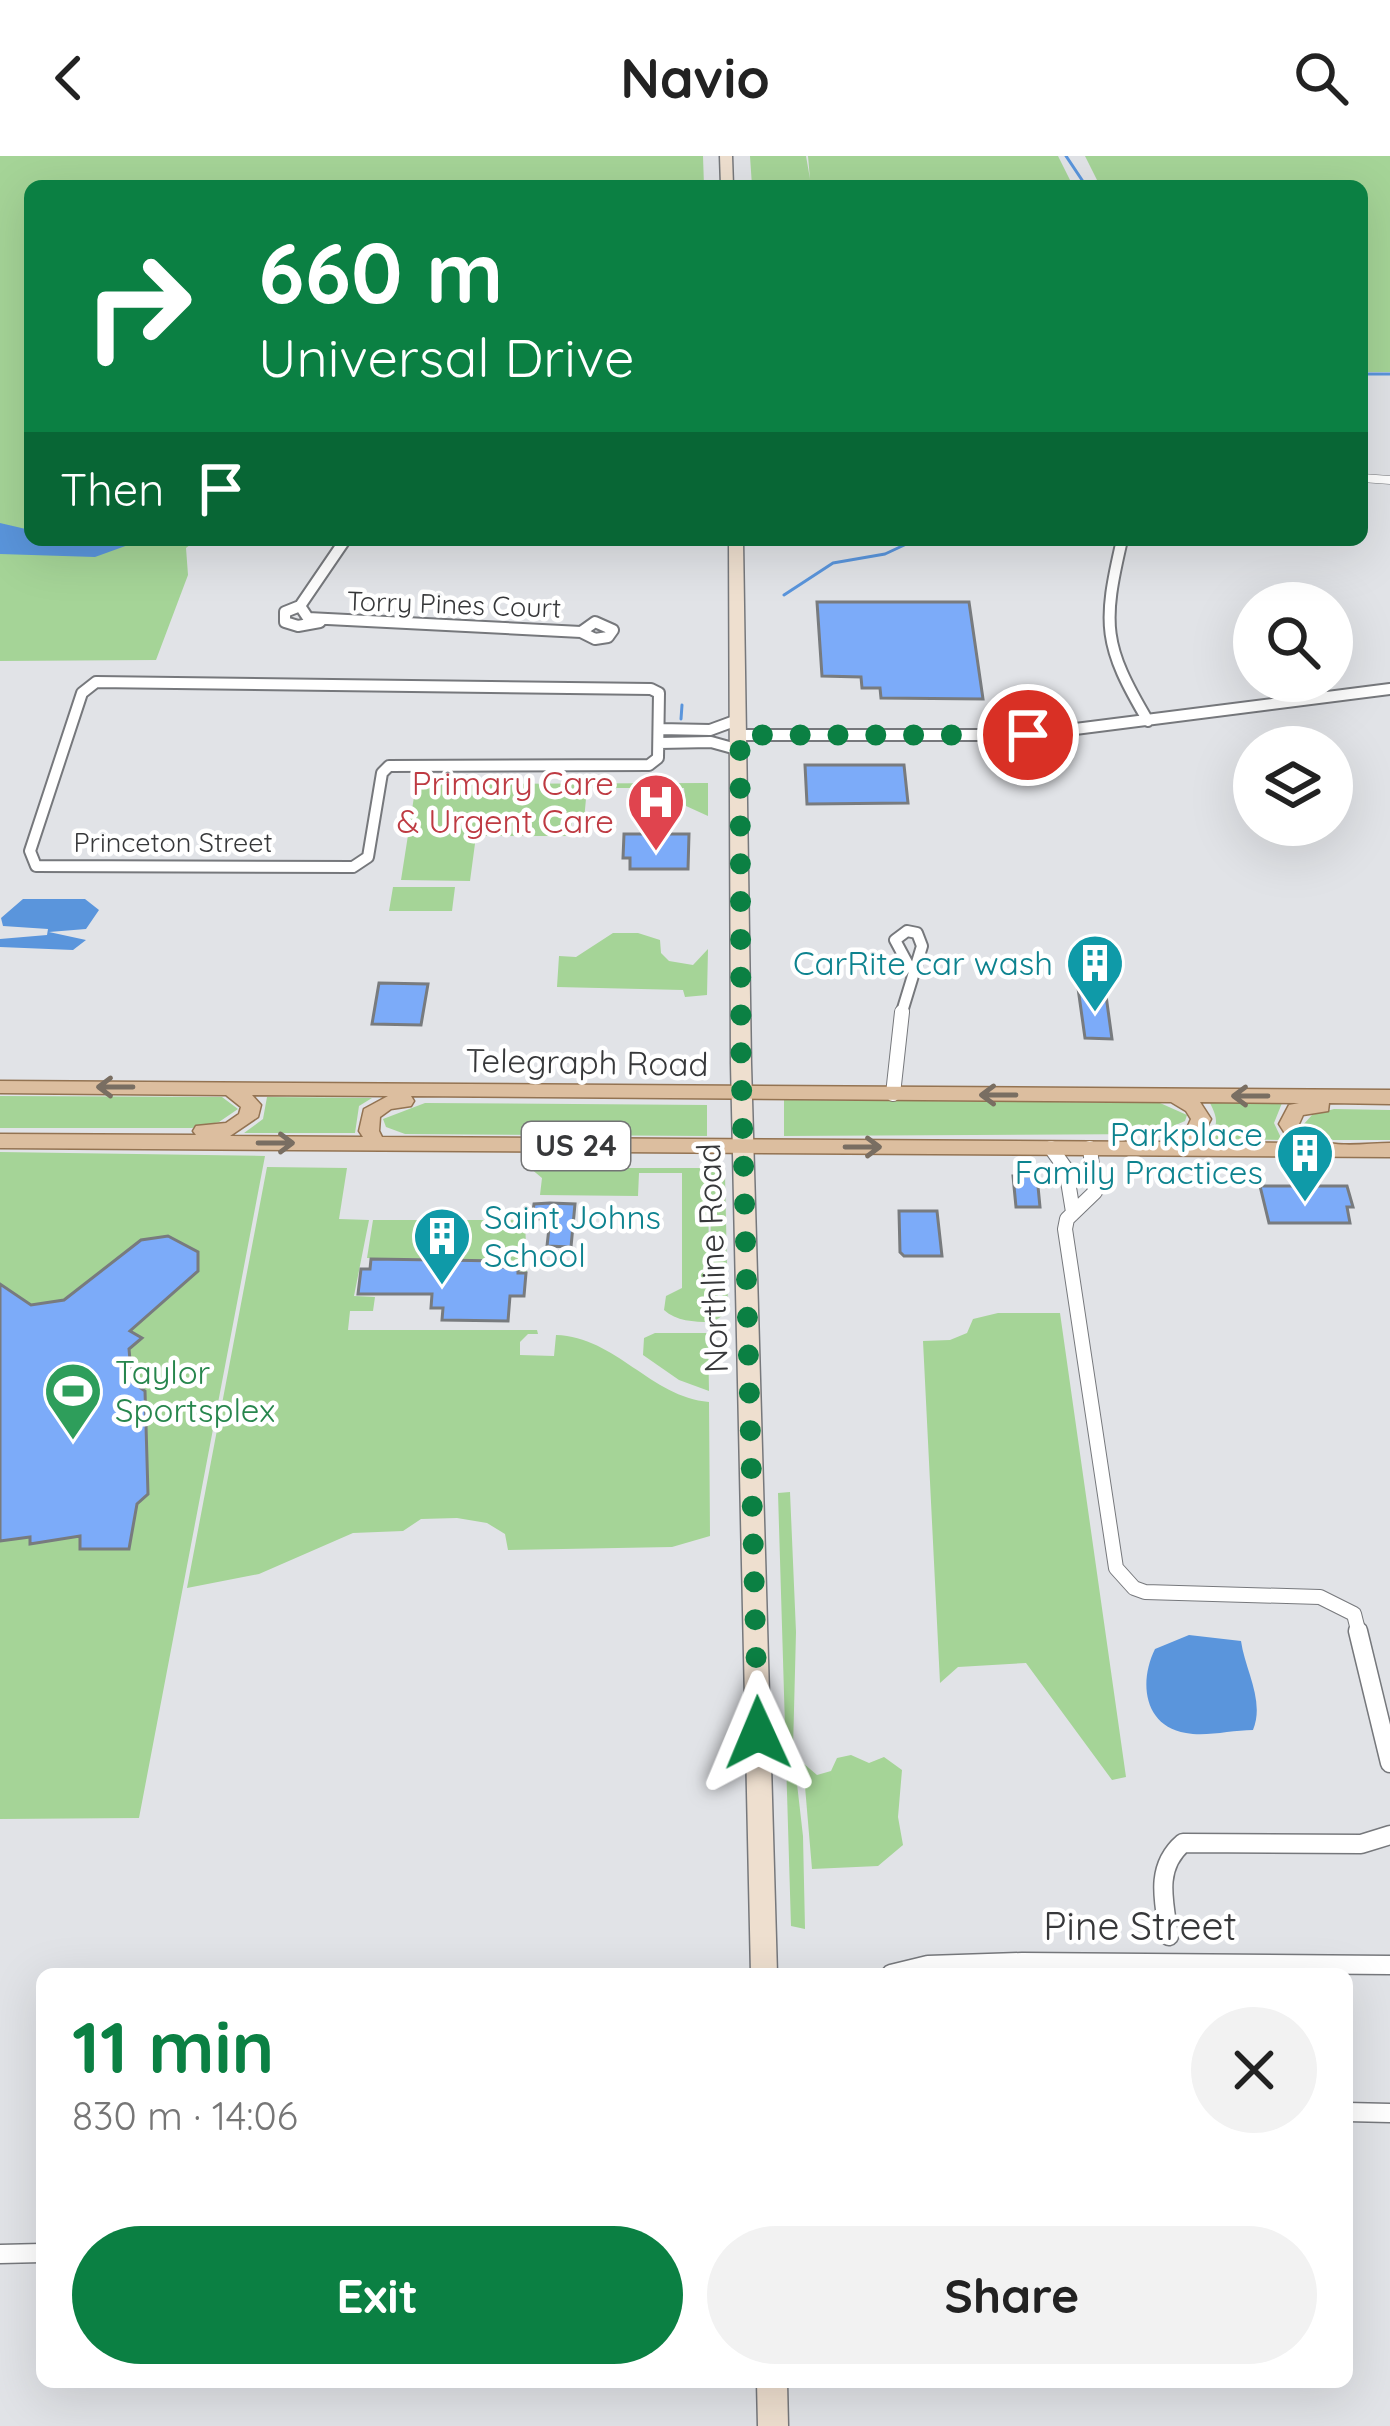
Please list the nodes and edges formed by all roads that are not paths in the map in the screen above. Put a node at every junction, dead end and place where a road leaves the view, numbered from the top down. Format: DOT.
graph roads {
  1 [pos="341,546"];
  2 [pos="736,546"];
  3 [pos="1121,546"];
  4 [pos="300,606"];
  5 [pos="325,621"];
  6 [pos="581,632"];
  7 [pos="1390,689"];
  8 [pos="1148,721"];
  9 [pos="740,735"];
  10 [pos="659,736"];
  11 [pos="910,968"];
  12 [pos="0,1087"];
  13 [pos="230,1088"];
  14 [pos="692,1094"];
  15 [pos="743,1094"];
  16 [pos="892,1094"];
  17 [pos="1176,1096"];
  18 [pos="1390,1096"];
  19 [pos="1390,1106"];
  20 [pos="0,1137"];
  21 [pos="377,1144"];
  22 [pos="746,1147"];
  23 [pos="919,1147"];
  24 [pos="1051,1148"];
  25 [pos="1090,1148"];
  26 [pos="1313,1149"];
  27 [pos="1390,1150"];
  28 [pos="1073,1212"];
  29 [pos="1390,1763"];
  30 [pos="1390,1835"];
  31 [pos="1169,1936"];
  32 [pos="1390,1965"];
  33 [pos="764,1968"];
  34 [pos="916,1968"];
  35 [pos="1353,2112"];
  36 [pos="1390,2113"];
  37 [pos="36,2252"];
  38 [pos="0,2254"];
  39 [pos="772,2388"];
  40 [pos="773,2426"];
  1 -- 4 [label="street"];
  2 -- 9 [label="main road, Northline Road"];
  3 -- 8 [label="street"];
  4 -- 5 [label="street"];
  4 -- 5 [label="street"];
  5 -- 6 [label="street, Torry Pines Court"];
  7 -- 8 [label="street"];
  8 -- 9 [label="street"];
  9 -- 10 [label="street, Princeton Street"];
  9 -- 10 [label="street, Princeton Street"];
  9 -- 15 [label="main road, Northline Road"];
  10 -- 10 [label="street, Princeton Street"];
  11 -- 16 [label="street"];
  13 -- 12 [label="main road, Telegraph Road / US 24, one-way"];
  13 -- 14 [label="main road, Telegraph Road / US 24"];
  13 -- 20 [label="main road"];
  14 -- 15 [label="main road, Telegraph Road / US 24"];
  14 -- 21 [label="main road"];
  15 -- 16 [label="main road, Telegraph Road / US 24"];
  15 -- 22 [label="main road, Northline Road"];
  17 -- 16 [label="main road, Telegraph Road / US 24, one-way"];
  18 -- 17 [label="main road, Telegraph Road / US 24, one-way"];
  17 -- 23 [label="main road"];
  19 -- 26 [label="main road"];
  20 -- 21 [label="main road, US 24, one-way"];
  21 -- 22 [label="main road, US 24"];
  22 -- 23 [label="main road, US 24, one-way"];
  22 -- 33 [label="main road, Northline Road"];
  23 -- 24 [label="main road, US 24"];
  24 -- 25 [label="main road, US 24"];
  24 -- 28 [label="street"];
  25 -- 26 [label="main road, US 24"];
  25 -- 28 [label="street"];
  26 -- 27 [label="main road, US 24"];
  28 -- 29 [label="street"];
  30 -- 31 [label="street"];
  32 -- 34 [label="street, Pine Street"];
  35 -- 36 [label="street"];
  37 -- 38 [label="street"];
  39 -- 40 [label="main road"];
}
